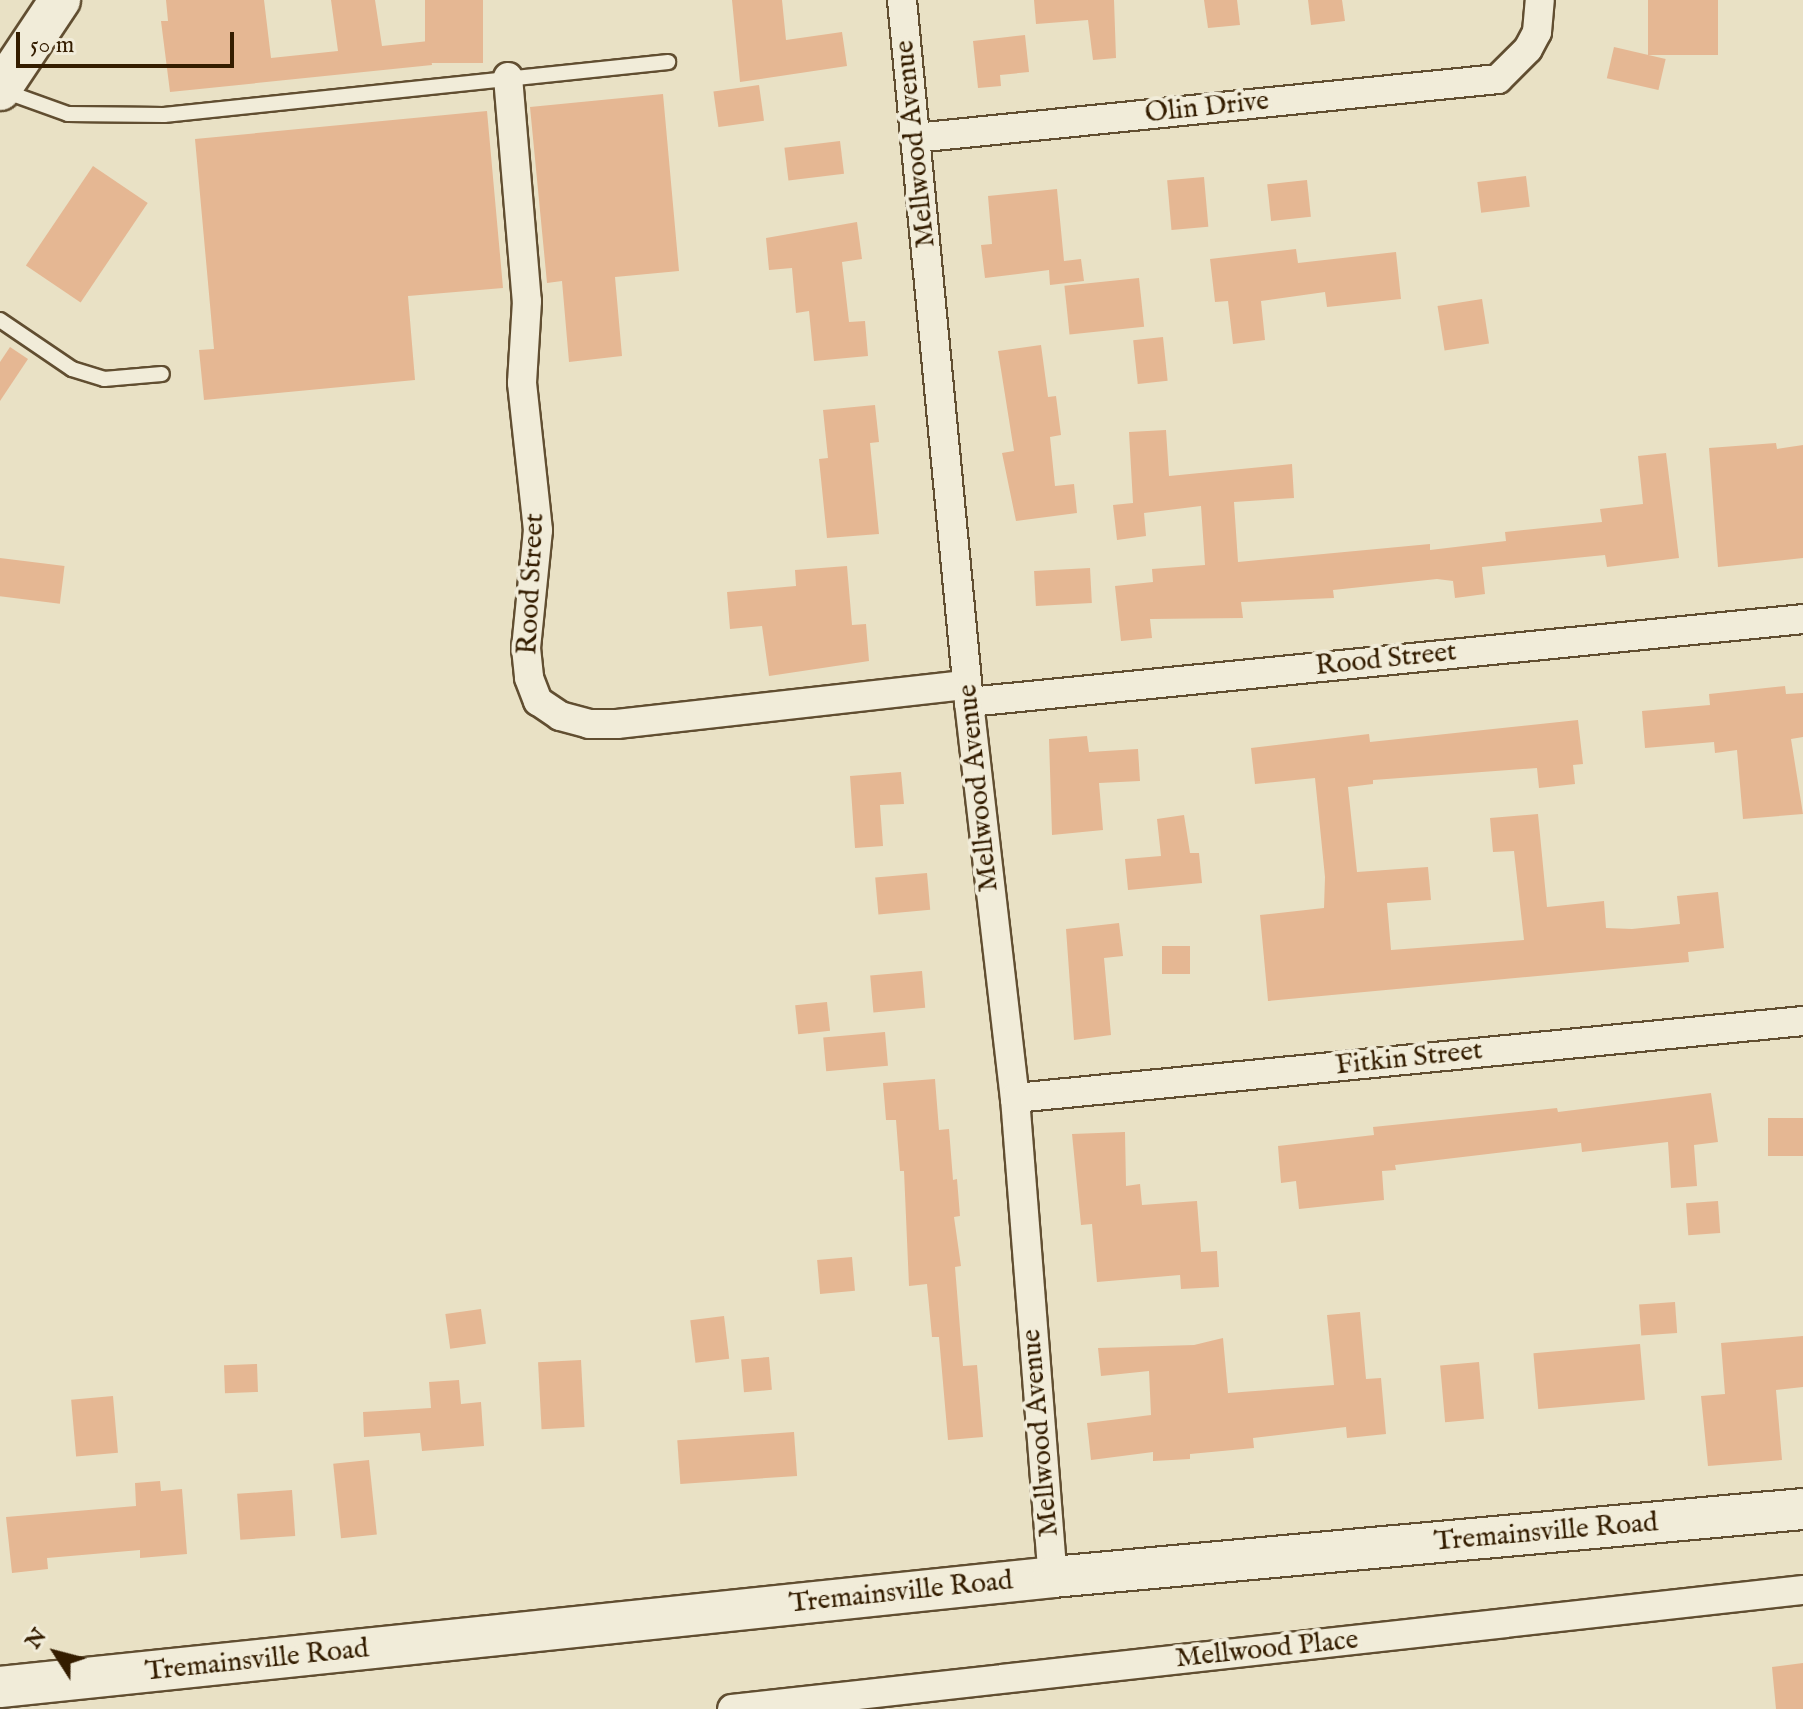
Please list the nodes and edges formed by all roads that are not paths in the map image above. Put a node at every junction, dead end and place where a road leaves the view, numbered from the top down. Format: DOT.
graph roads {
  1 [pos="60,0"];
  2 [pos="902,0"];
  3 [pos="1540,0"];
  4 [pos="668,62"];
  5 [pos="508,77"];
  6 [pos="0,89"];
  7 [pos="915,138"];
  8 [pos="0,320"];
  9 [pos="162,374"];
  10 [pos="1803,619"];
  11 [pos="968,693"];
  12 [pos="1803,1021"];
  13 [pos="1015,1098"];
  14 [pos="1803,1509"];
  15 [pos="1053,1577"];
  16 [pos="1803,1590"];
  17 [pos="14,1694"];
  18 [pos="732,1709"];
  1 -- 6 [label="street"];
  2 -- 7 [label="street, Mellwood Avenue"];
  3 -- 7 [label="street, Olin Drive"];
  4 -- 5 [label="lane"];
  5 -- 6 [label="lane"];
  5 -- 11 [label="street, Rood Street"];
  7 -- 11 [label="street, Mellwood Avenue"];
  8 -- 9 [label="lane"];
  10 -- 11 [label="street, Rood Street"];
  11 -- 13 [label="street, Mellwood Avenue"];
  12 -- 13 [label="street, Fitkin Street"];
  13 -- 15 [label="street, Mellwood Avenue"];
  14 -- 15 [label="street, Tremainsville Road"];
  15 -- 17 [label="street, Tremainsville Road"];
  16 -- 18 [label="street, Mellwood Place"];
}
